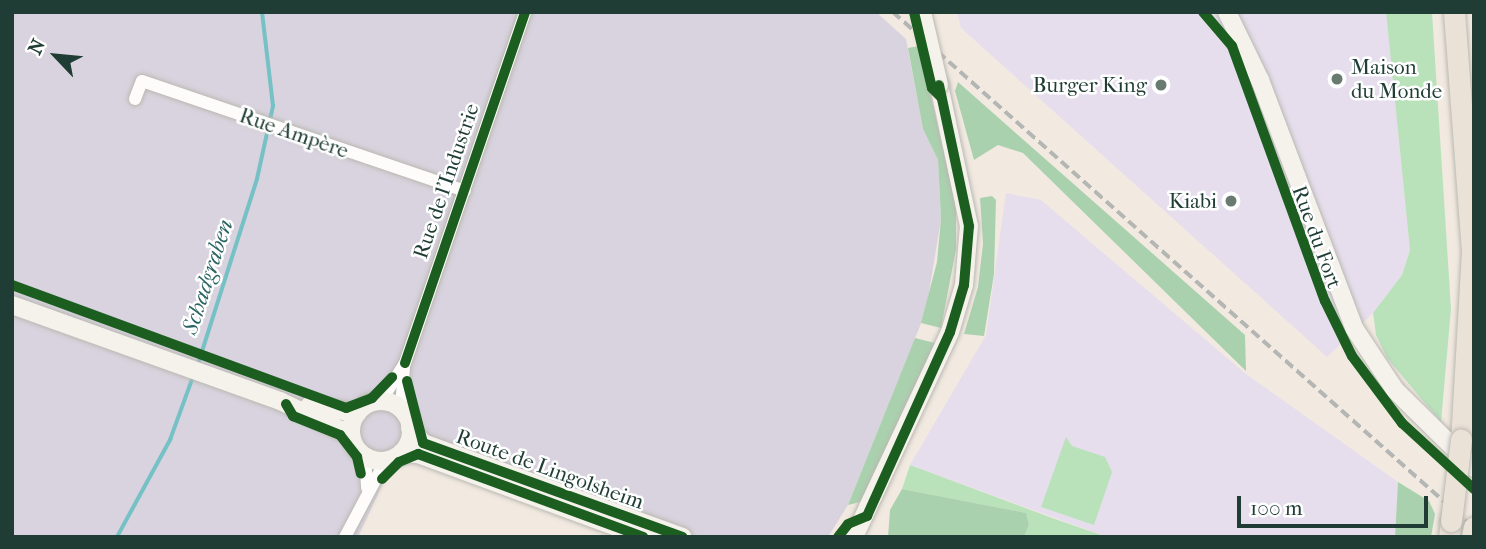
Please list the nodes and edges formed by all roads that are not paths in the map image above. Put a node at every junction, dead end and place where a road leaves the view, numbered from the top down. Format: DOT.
graph roads {
  1 [pos="525,12"];
  2 [pos="922,12"];
  3 [pos="1227,12"];
  4 [pos="1454,12"];
  5 [pos="135,99"];
  6 [pos="465,191"];
  7 [pos="12,305"];
  8 [pos="405,363"];
  9 [pos="280,401"];
  10 [pos="381,401"];
  11 [pos="401,409"];
  12 [pos="357,413"];
  13 [pos="410,428"];
  14 [pos="351,435"];
  15 [pos="394,456"];
  16 [pos="365,457"];
  17 [pos="1474,468"];
  18 [pos="367,488"];
  19 [pos="1474,527"];
  20 [pos="1450,529"];
  21 [pos="345,537"];
  22 [pos="643,537"];
  23 [pos="683,537"];
  24 [pos="854,537"];
  25 [pos="1472,537"];
  1 -- 6 [label="street, Rue de l'Industrie"];
  2 -- 24 [label="main road, bridge"];
  3 -- 17 [label="main road, Rue du Fort"];
  4 -- 20 [label="highway, bridge"];
  5 -- 6 [label="street, Rue Ampère"];
  6 -- 8 [label="street, Rue de l'Industrie"];
  7 -- 9 [label="main road"];
  8 -- 10 [label="street, Rue de l'Industrie"];
  8 -- 11 [label="street, Rue de l'Industrie"];
  9 -- 12 [label="main road"];
  9 -- 14 [label="main road"];
  10 -- 11 [label="main road"];
  10 -- 12 [label="main road"];
  11 -- 13 [label="main road"];
  12 -- 14 [label="main road"];
  13 -- 15 [label="main road"];
  13 -- 23 [label="main road, Route de Lingolsheim"];
  14 -- 16 [label="main road"];
  15 -- 16 [label="main road"];
  15 -- 18 [label="street"];
  15 -- 22 [label="main road, Route de Lingolsheim"];
  16 -- 18 [label="street"];
  18 -- 21 [label="street"];
  19 -- 25 [label="highway, bridge"];
}
